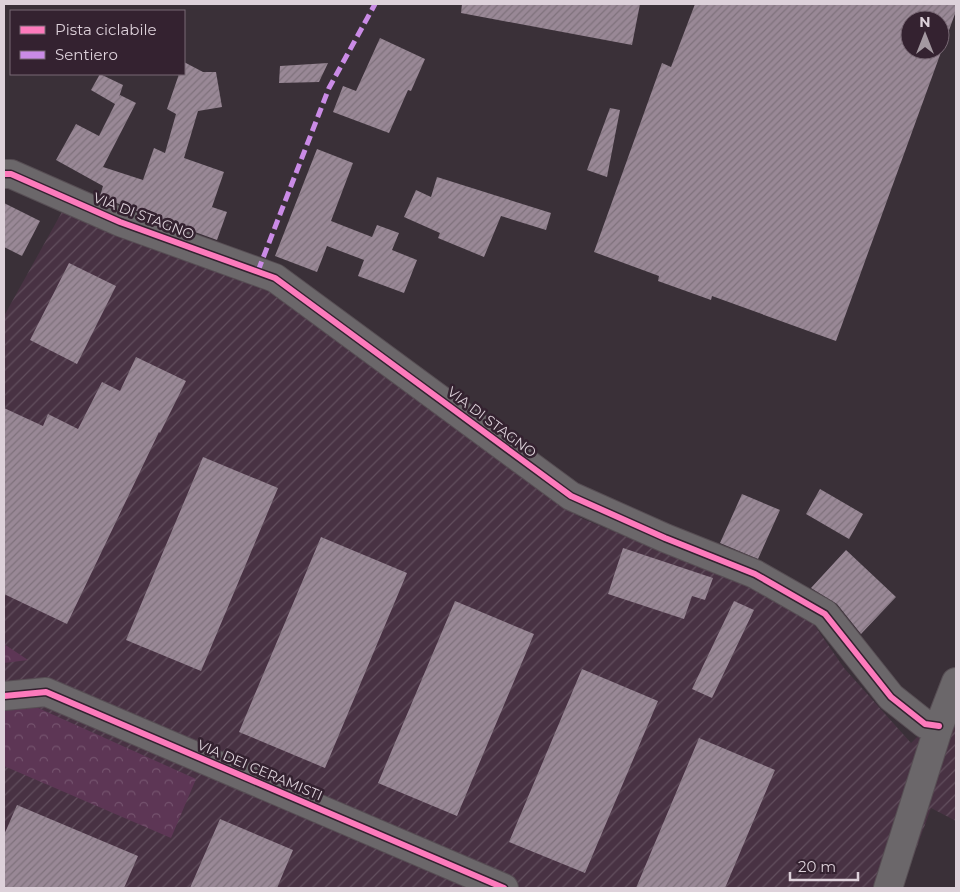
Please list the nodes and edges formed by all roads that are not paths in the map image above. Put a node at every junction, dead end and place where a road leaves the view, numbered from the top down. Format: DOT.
graph roads {
  1 [pos="4,174"];
  2 [pos="956,682"];
  3 [pos="4,696"];
  4 [pos="939,726"];
  5 [pos="504,888"];
  6 [pos="888,888"];
  1 -- 4 [label="street, VIA DI STAGNO"];
  2 -- 4 [label="street"];
  3 -- 5 [label="street, VIA DEI CERAMISTI"];
  4 -- 6 [label="street"];
}
